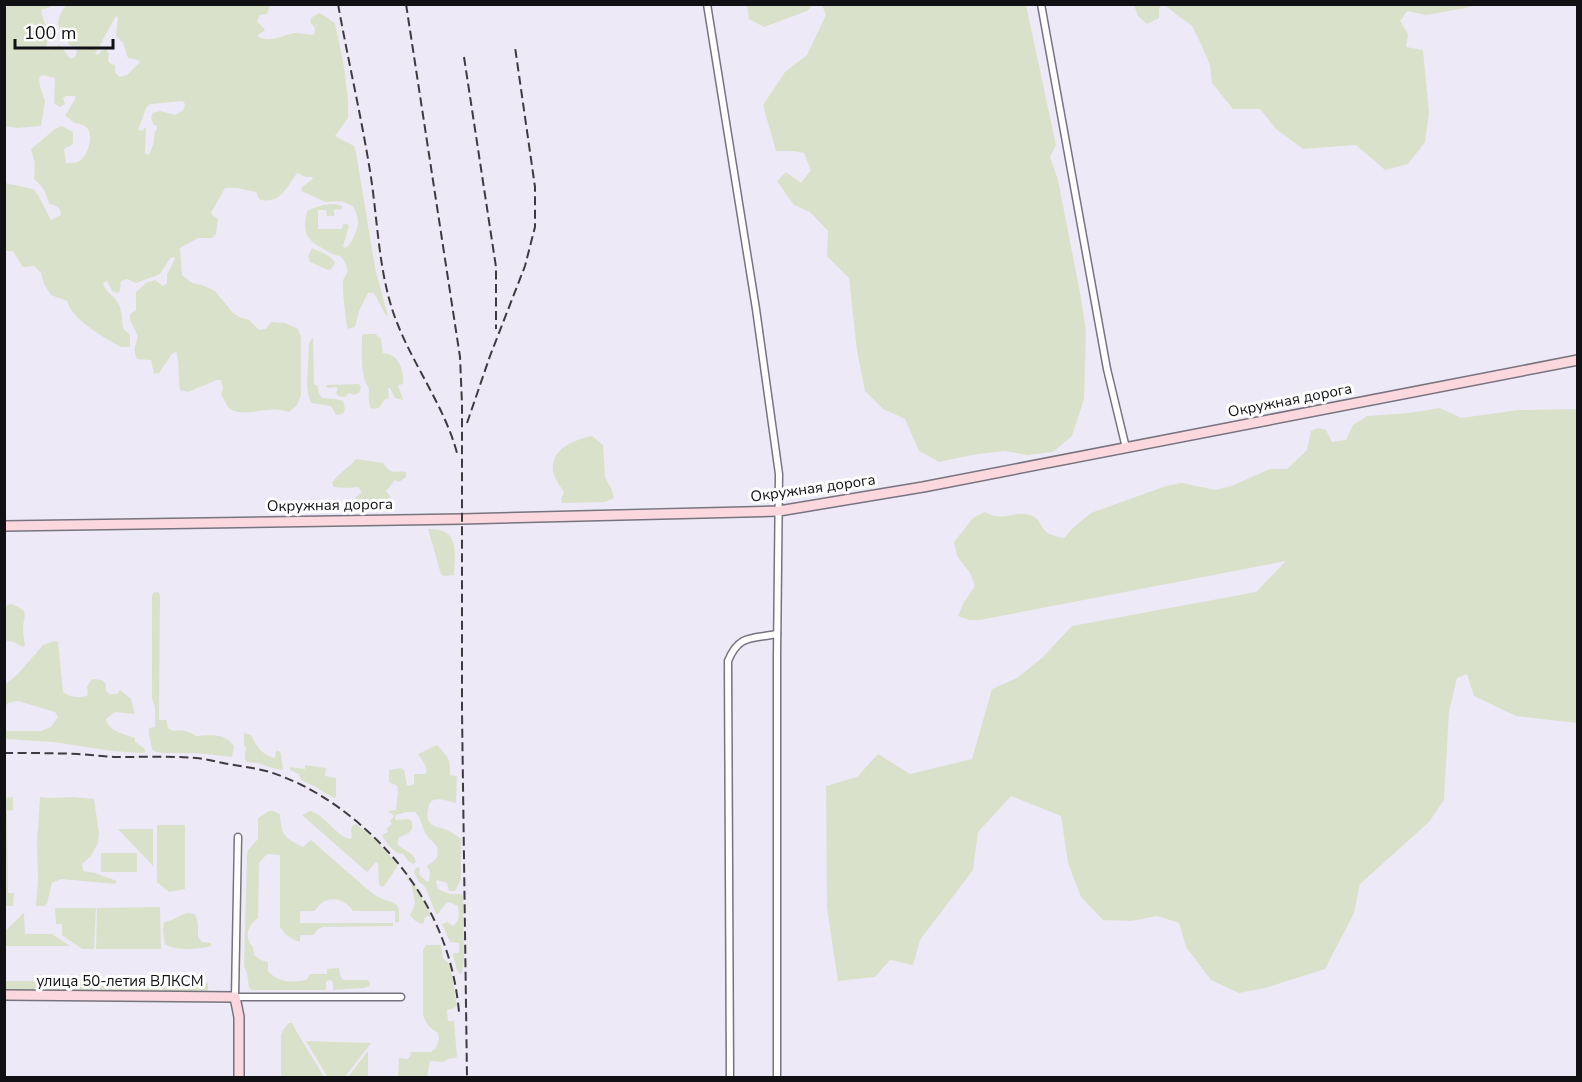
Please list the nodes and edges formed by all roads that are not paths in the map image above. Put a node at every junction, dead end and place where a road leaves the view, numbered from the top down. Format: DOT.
graph roads {
  1 [pos="707,4"];
  2 [pos="1041,4"];
  3 [pos="1578,360"];
  4 [pos="1126,448"];
  5 [pos="779,511"];
  6 [pos="4,526"];
  7 [pos="777,634"];
  8 [pos="238,837"];
  9 [pos="4,995"];
  10 [pos="235,997"];
  11 [pos="402,997"];
  12 [pos="239,1077"];
  13 [pos="730,1077"];
  14 [pos="777,1077"];
  1 -- 5 [label="street"];
  2 -- 4 [label="street"];
  3 -- 4 [label="main road, Окружная дорога"];
  4 -- 5 [label="main road, Окружная дорога"];
  5 -- 6 [label="main road, Окружная дорога"];
  5 -- 7 [label="street"];
  7 -- 13 [label="street"];
  7 -- 14 [label="street"];
  8 -- 10 [label="street"];
  9 -- 10 [label="main road, улица 50-летия ВЛКСМ"];
  10 -- 11 [label="street"];
  10 -- 12 [label="main road"];
}
